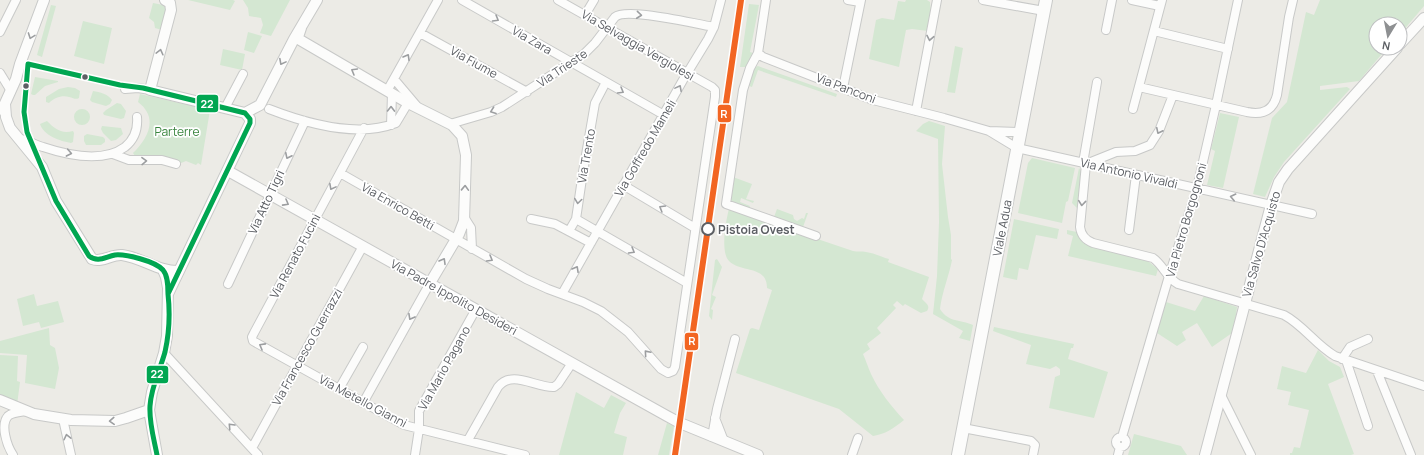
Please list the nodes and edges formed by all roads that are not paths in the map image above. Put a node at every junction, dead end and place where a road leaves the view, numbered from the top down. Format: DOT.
graph roads {
  1 [pos="16,0"];
  2 [pos="44,0"];
  3 [pos="165,0"];
  4 [pos="317,0"];
  5 [pos="438,0"];
  6 [pos="462,0"];
  7 [pos="558,0"];
  8 [pos="594,0"];
  9 [pos="721,0"];
  10 [pos="766,0"];
  11 [pos="848,0"];
  12 [pos="937,0"];
  13 [pos="983,0"];
  14 [pos="1112,0"];
  15 [pos="1132,0"];
  16 [pos="1238,0"];
  17 [pos="860,1"];
  18 [pos="1161,3"];
  19 [pos="1292,4"];
  20 [pos="1045,5"];
  21 [pos="585,15"];
  22 [pos="1424,18"];
  23 [pos="714,27"];
  24 [pos="301,28"];
  25 [pos="607,28"];
  26 [pos="1106,30"];
  27 [pos="1154,31"];
  28 [pos="0,32"];
  29 [pos="420,33"];
  30 [pos="1408,35"];
  31 [pos="300,40"];
  32 [pos="291,45"];
  33 [pos="1228,49"];
  34 [pos="758,53"];
  35 [pos="1390,56"];
  36 [pos="572,63"];
  37 [pos="0,73"];
  38 [pos="243,74"];
  39 [pos="687,74"];
  40 [pos="394,79"];
  41 [pos="606,82"];
  42 [pos="1097,82"];
  43 [pos="1139,87"];
  44 [pos="843,88"];
  45 [pos="125,89"];
  46 [pos="148,90"];
  47 [pos="11,91"];
  48 [pos="390,92"];
  49 [pos="527,92"];
  50 [pos="1173,95"];
  51 [pos="408,103"];
  52 [pos="1216,105"];
  53 [pos="225,108"];
  54 [pos="419,108"];
  55 [pos="3,109"];
  56 [pos="269,109"];
  57 [pos="1133,109"];
  58 [pos="916,111"];
  59 [pos="245,113"];
  60 [pos="664,115"];
  61 [pos="137,117"];
  62 [pos="305,121"];
  63 [pos="450,124"];
  64 [pos="0,125"];
  65 [pos="391,125"];
  66 [pos="10,128"];
  67 [pos="364,128"];
  68 [pos="988,132"];
  69 [pos="1020,132"];
  70 [pos="20,139"];
  71 [pos="1017,148"];
  72 [pos="113,154"];
  73 [pos="1084,163"];
  74 [pos="176,164"];
  75 [pos="228,171"];
  76 [pos="340,174"];
  77 [pos="1136,175"];
  78 [pos="623,185"];
  79 [pos="1197,188"];
  80 [pos="271,195"];
  81 [pos="1271,205"];
  82 [pos="1312,214"];
  83 [pos="464,217"];
  84 [pos="315,219"];
  85 [pos="531,219"];
  86 [pos="576,219"];
  87 [pos="695,228"];
  88 [pos="1129,230"];
  89 [pos="569,231"];
  90 [pos="598,232"];
  91 [pos="816,236"];
  92 [pos="456,240"];
  93 [pos="591,243"];
  94 [pos="363,246"];
  95 [pos="472,249"];
  96 [pos="162,270"];
  97 [pos="179,271"];
  98 [pos="1169,276"];
  99 [pos="687,282"];
  100 [pos="430,283"];
  101 [pos="228,284"];
  102 [pos="168,294"];
  103 [pos="562,294"];
  104 [pos="1245,303"];
  105 [pos="476,309"];
  106 [pos="735,339"];
  107 [pos="1368,339"];
  108 [pos="363,348"];
  109 [pos="164,353"];
  110 [pos="1344,359"];
  111 [pos="572,363"];
  112 [pos="296,365"];
  113 [pos="1377,371"];
  114 [pos="1424,386"];
  115 [pos="339,389"];
  116 [pos="1221,395"];
  117 [pos="0,400"];
  118 [pos="363,403"];
  119 [pos="149,410"];
  120 [pos="1217,410"];
  121 [pos="27,411"];
  122 [pos="715,417"];
  123 [pos="1233,418"];
  124 [pos="63,419"];
  125 [pos="1368,426"];
  126 [pos="419,428"];
  127 [pos="963,428"];
  128 [pos="712,437"];
  129 [pos="858,438"];
  130 [pos="468,440"];
  131 [pos="724,441"];
  132 [pos="252,448"];
  133 [pos="738,451"];
  134 [pos="1119,451"];
  135 [pos="13,455"];
  136 [pos="71,455"];
  137 [pos="157,455"];
  138 [pos="258,455"];
  139 [pos="415,455"];
  140 [pos="526,455"];
  141 [pos="758,455"];
  142 [pos="852,455"];
  143 [pos="958,455"];
  144 [pos="1033,455"];
  145 [pos="1205,455"];
  146 [pos="1251,455"];
  147 [pos="1411,455"];
  1 -- 28 [label="street"];
  2 -- 47 [label="street, one-way"];
  46 -- 3 [label="street, one-way"];
  4 -- 24 [label="street"];
  5 -- 29 [label="street"];
  6 -- 36 [label="street, Via Zara, one-way"];
  7 -- 21 [label="street, Via Selvaggia Vergiolesi"];
  8 -- 21 [label="street"];
  9 -- 23 [label="street, Via Goffredo Mameli"];
  10 -- 34 [label="street"];
  11 -- 17 [label="street"];
  12 -- 58 [label="street, one-way"];
  13 -- 20 [label="street"];
  14 -- 26 [label="street"];
  15 -- 18 [label="street"];
  16 -- 33 [label="street, Via Pietro Borgognoni"];
  17 -- 44 [label="street"];
  18 -- 27 [label="street"];
  19 -- 52 [label="street"];
  20 -- 69 [label="main road, Viale Adua"];
  21 -- 25 [label="street, Via Selvaggia Vergiolesi"];
  22 -- 30 [label="street"];
  25 -- 23 [label="street, Via Trieste, one-way"];
  23 -- 39 [label="street, Via Goffredo Mameli"];
  24 -- 31 [label="street"];
  24 -- 32 [label="street"];
  25 -- 36 [label="street, Via Trieste"];
  25 -- 39 [label="street, Via Selvaggia Vergiolesi"];
  27 -- 33 [label="street"];
  27 -- 43 [label="street"];
  40 -- 29 [label="street, one-way"];
  29 -- 49 [label="street, Via Fiume"];
  31 -- 32 [label="street"];
  48 -- 31 [label="street, one-way"];
  32 -- 59 [label="street, one-way"];
  33 -- 52 [label="street, Via Pietro Borgognoni"];
  34 -- 44 [label="street, Via Panconi"];
  34 -- 91 [label="street"];
  35 -- 81 [label="street, Via Salvo D'Acquisto"];
  36 -- 41 [label="street, Via Zara"];
  36 -- 49 [label="street, Via Trieste"];
  37 -- 47 [label="street"];
  38 -- 53 [label="street"];
  60 -- 39 [label="street, Via Goffredo Mameli, one-way"];
  39 -- 87 [label="street, Via Selvaggia Vergiolesi"];
  40 -- 48 [label="street"];
  40 -- 54 [label="street"];
  41 -- 60 [label="street, Via Zara, one-way"];
  41 -- 86 [label="street, Via Trento, one-way"];
  42 -- 73 [label="street"];
  43 -- 50 [label="street"];
  43 -- 57 [label="street"];
  44 -- 58 [label="street, Via Panconi"];
  45 -- 46 [label="street"];
  46 -- 53 [label="street"];
  47 -- 55 [label="street"];
  48 -- 51 [label="street"];
  65 -- 48 [label="street, one-way"];
  49 -- 63 [label="street, Via Trieste, one-way"];
  50 -- 52 [label="street"];
  50 -- 73 [label="street, one-way"];
  51 -- 54 [label="street"];
  51 -- 65 [label="street"];
  52 -- 79 [label="street, Via Pietro Borgognoni"];
  53 -- 59 [label="street"];
  54 -- 63 [label="street"];
  55 -- 66 [label="street"];
  56 -- 62 [label="street"];
  58 -- 68 [label="street, Via Panconi"];
  59 -- 75 [label="street"];
  60 -- 78 [label="street, Via Goffredo Mameli"];
  61 -- 72 [label="street"];
  62 -- 67 [label="street"];
  62 -- 80 [label="street, Via Atto Tigri, one-way"];
  83 -- 63 [label="street, one-way"];
  64 -- 66 [label="street"];
  65 -- 67 [label="street"];
  66 -- 70 [label="street"];
  67 -- 76 [label="street, Via Renato Fucini"];
  68 -- 69 [label="street, Via Panconi"];
  68 -- 71 [label="street, Via Panconi"];
  69 -- 71 [label="main road, Viale Adua"];
  70 -- 72 [label="street, one-way"];
  70 -- 96 [label="street"];
  71 -- 73 [label="street, Via Antonio Vivaldi"];
  71 -- 127 [label="main road, Viale Adua"];
  72 -- 74 [label="street, one-way"];
  73 -- 77 [label="street, Via Antonio Vivaldi"];
  73 -- 98 [label="street, one-way"];
  75 -- 80 [label="street, Via Padre Ippolito Desideri"];
  75 -- 97 [label="street"];
  76 -- 84 [label="street, Via Renato Fucini, one-way"];
  76 -- 92 [label="street, Via Enrico Betti"];
  77 -- 79 [label="street, Via Antonio Vivaldi"];
  77 -- 88 [label="street"];
  87 -- 78 [label="street, one-way"];
  78 -- 90 [label="street, Via Goffredo Mameli"];
  81 -- 79 [label="street, Via Antonio Vivaldi, one-way"];
  79 -- 98 [label="street, Via Pietro Borgognoni"];
  80 -- 84 [label="street, Via Padre Ippolito Desideri, one-way"];
  80 -- 101 [label="street, Via Atto Tigri"];
  81 -- 82 [label="street, Via Antonio Vivaldi"];
  81 -- 104 [label="street, Via Salvo D'Acquisto"];
  83 -- 92 [label="street"];
  83 -- 95 [label="street"];
  84 -- 94 [label="street, Via Padre Ippolito Desideri"];
  112 -- 84 [label="street, Via Renato Fucini, one-way"];
  85 -- 89 [label="street"];
  86 -- 89 [label="street, Via Trento"];
  86 -- 90 [label="street"];
  87 -- 99 [label="street"];
  89 -- 93 [label="street"];
  90 -- 93 [label="street, Via Goffredo Mameli"];
  90 -- 99 [label="street, one-way"];
  92 -- 95 [label="street, Via Enrico Betti"];
  100 -- 92 [label="street, one-way"];
  103 -- 93 [label="street, Via Goffredo Mameli, one-way"];
  94 -- 100 [label="street, Via Padre Ippolito Desideri"];
  94 -- 112 [label="street, Via Francesco Guerrazzi"];
  95 -- 103 [label="street, Via Enrico Betti, one-way"];
  96 -- 97 [label="street"];
  96 -- 102 [label="street"];
  97 -- 102 [label="street"];
  98 -- 104 [label="street"];
  98 -- 134 [label="street, Via Pietro Borgognoni"];
  99 -- 103 [label="street, Via Enrico Betti, one-way"];
  100 -- 105 [label="street, Via Padre Ippolito Desideri"];
  100 -- 118 [label="street, one-way"];
  102 -- 109 [label="street"];
  104 -- 110 [label="street"];
  104 -- 116 [label="street, Via Salvo D'Acquisto"];
  105 -- 111 [label="street, Via Padre Ippolito Desideri"];
  105 -- 126 [label="street, Via Mario Pagano"];
  106 -- 122 [label="street"];
  107 -- 110 [label="street"];
  108 -- 115 [label="street"];
  109 -- 119 [label="street"];
  132 -- 109 [label="street, one-way"];
  110 -- 113 [label="street"];
  110 -- 125 [label="street"];
  111 -- 128 [label="street, Via Padre Ippolito Desideri"];
  111 -- 130 [label="street"];
  112 -- 115 [label="street, Via Metello Gianni"];
  112 -- 132 [label="street, Via Francesco Guerrazzi"];
  113 -- 114 [label="street"];
  113 -- 147 [label="street"];
  115 -- 118 [label="street, Via Metello Gianni"];
  116 -- 120 [label="street, Via Salvo D'Acquisto"];
  116 -- 123 [label="street"];
  117 -- 121 [label="street"];
  118 -- 126 [label="street, Via Metello Gianni"];
  119 -- 124 [label="street, one-way"];
  119 -- 137 [label="street"];
  120 -- 123 [label="street"];
  120 -- 145 [label="street, Via Salvo D'Acquisto"];
  121 -- 124 [label="street"];
  121 -- 135 [label="street"];
  122 -- 128 [label="street"];
  122 -- 131 [label="street"];
  123 -- 146 [label="street"];
  136 -- 124 [label="street, one-way"];
  126 -- 130 [label="street, Via Metello Gianni"];
  126 -- 139 [label="street, Via Mario Pagano"];
  127 -- 143 [label="main road, Viale Adua"];
  127 -- 144 [label="street"];
  128 -- 131 [label="street, Via Padre Ippolito Desideri"];
  129 -- 142 [label="street"];
  130 -- 140 [label="street, Via Metello Gianni"];
  131 -- 133 [label="street, Via Padre Ippolito Desideri"];
  132 -- 138 [label="street"];
  133 -- 141 [label="street, Via Padre Ippolito Desideri"];
}
